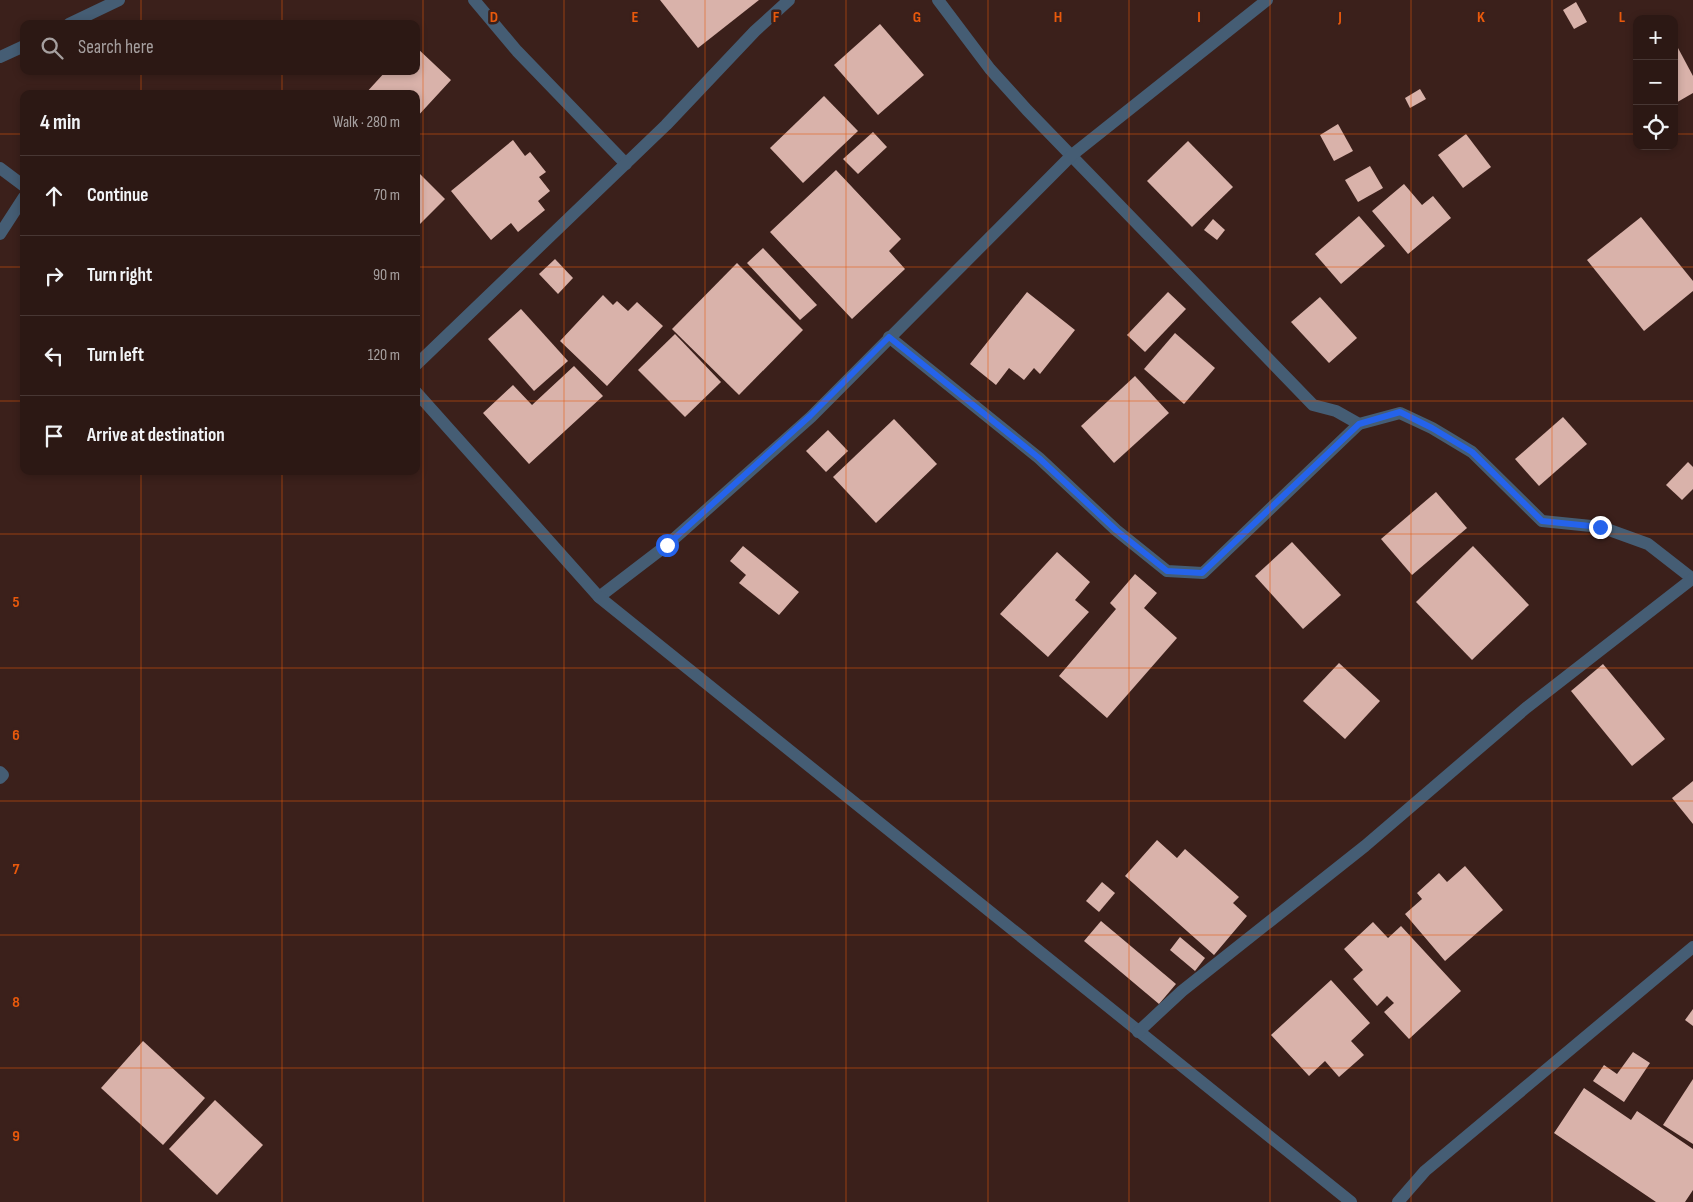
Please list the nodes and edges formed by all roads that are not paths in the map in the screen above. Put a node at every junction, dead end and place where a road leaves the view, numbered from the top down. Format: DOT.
graph roads {
  1 [pos="119,0"];
  2 [pos="474,0"];
  3 [pos="789,0"];
  4 [pos="938,0"];
  5 [pos="1267,0"];
  6 [pos="77,20"];
  7 [pos="20,48"];
  8 [pos="0,57"];
  9 [pos="1072,156"];
  10 [pos="626,164"];
  11 [pos="0,168"];
  12 [pos="20,183"];
  13 [pos="20,203"];
  14 [pos="0,234"];
  15 [pos="889,337"];
  16 [pos="420,361"];
  17 [pos="420,396"];
  18 [pos="1359,424"];
  19 [pos="1693,579"];
  20 [pos="599,597"];
  21 [pos="0,772"];
  22 [pos="0,778"];
  23 [pos="1693,947"];
  24 [pos="1138,1032"];
  25 [pos="1351,1202"];
  26 [pos="1398,1202"];
  1 -- 6 [label="street"];
  2 -- 10 [label="street"];
  3 -- 10 [label="street"];
  4 -- 9 [label="street"];
  5 -- 9 [label="street"];
  7 -- 8 [label="street"];
  9 -- 15 [label="street"];
  9 -- 18 [label="street"];
  10 -- 16 [label="street"];
  11 -- 12 [label="street"];
  13 -- 14 [label="street"];
  15 -- 18 [label="street"];
  15 -- 20 [label="street"];
  17 -- 20 [label="street"];
  18 -- 19 [label="street"];
  19 -- 24 [label="street"];
  20 -- 24 [label="street"];
  21 -- 22 [label="street"];
  23 -- 26 [label="street"];
  24 -- 25 [label="street"];
}
